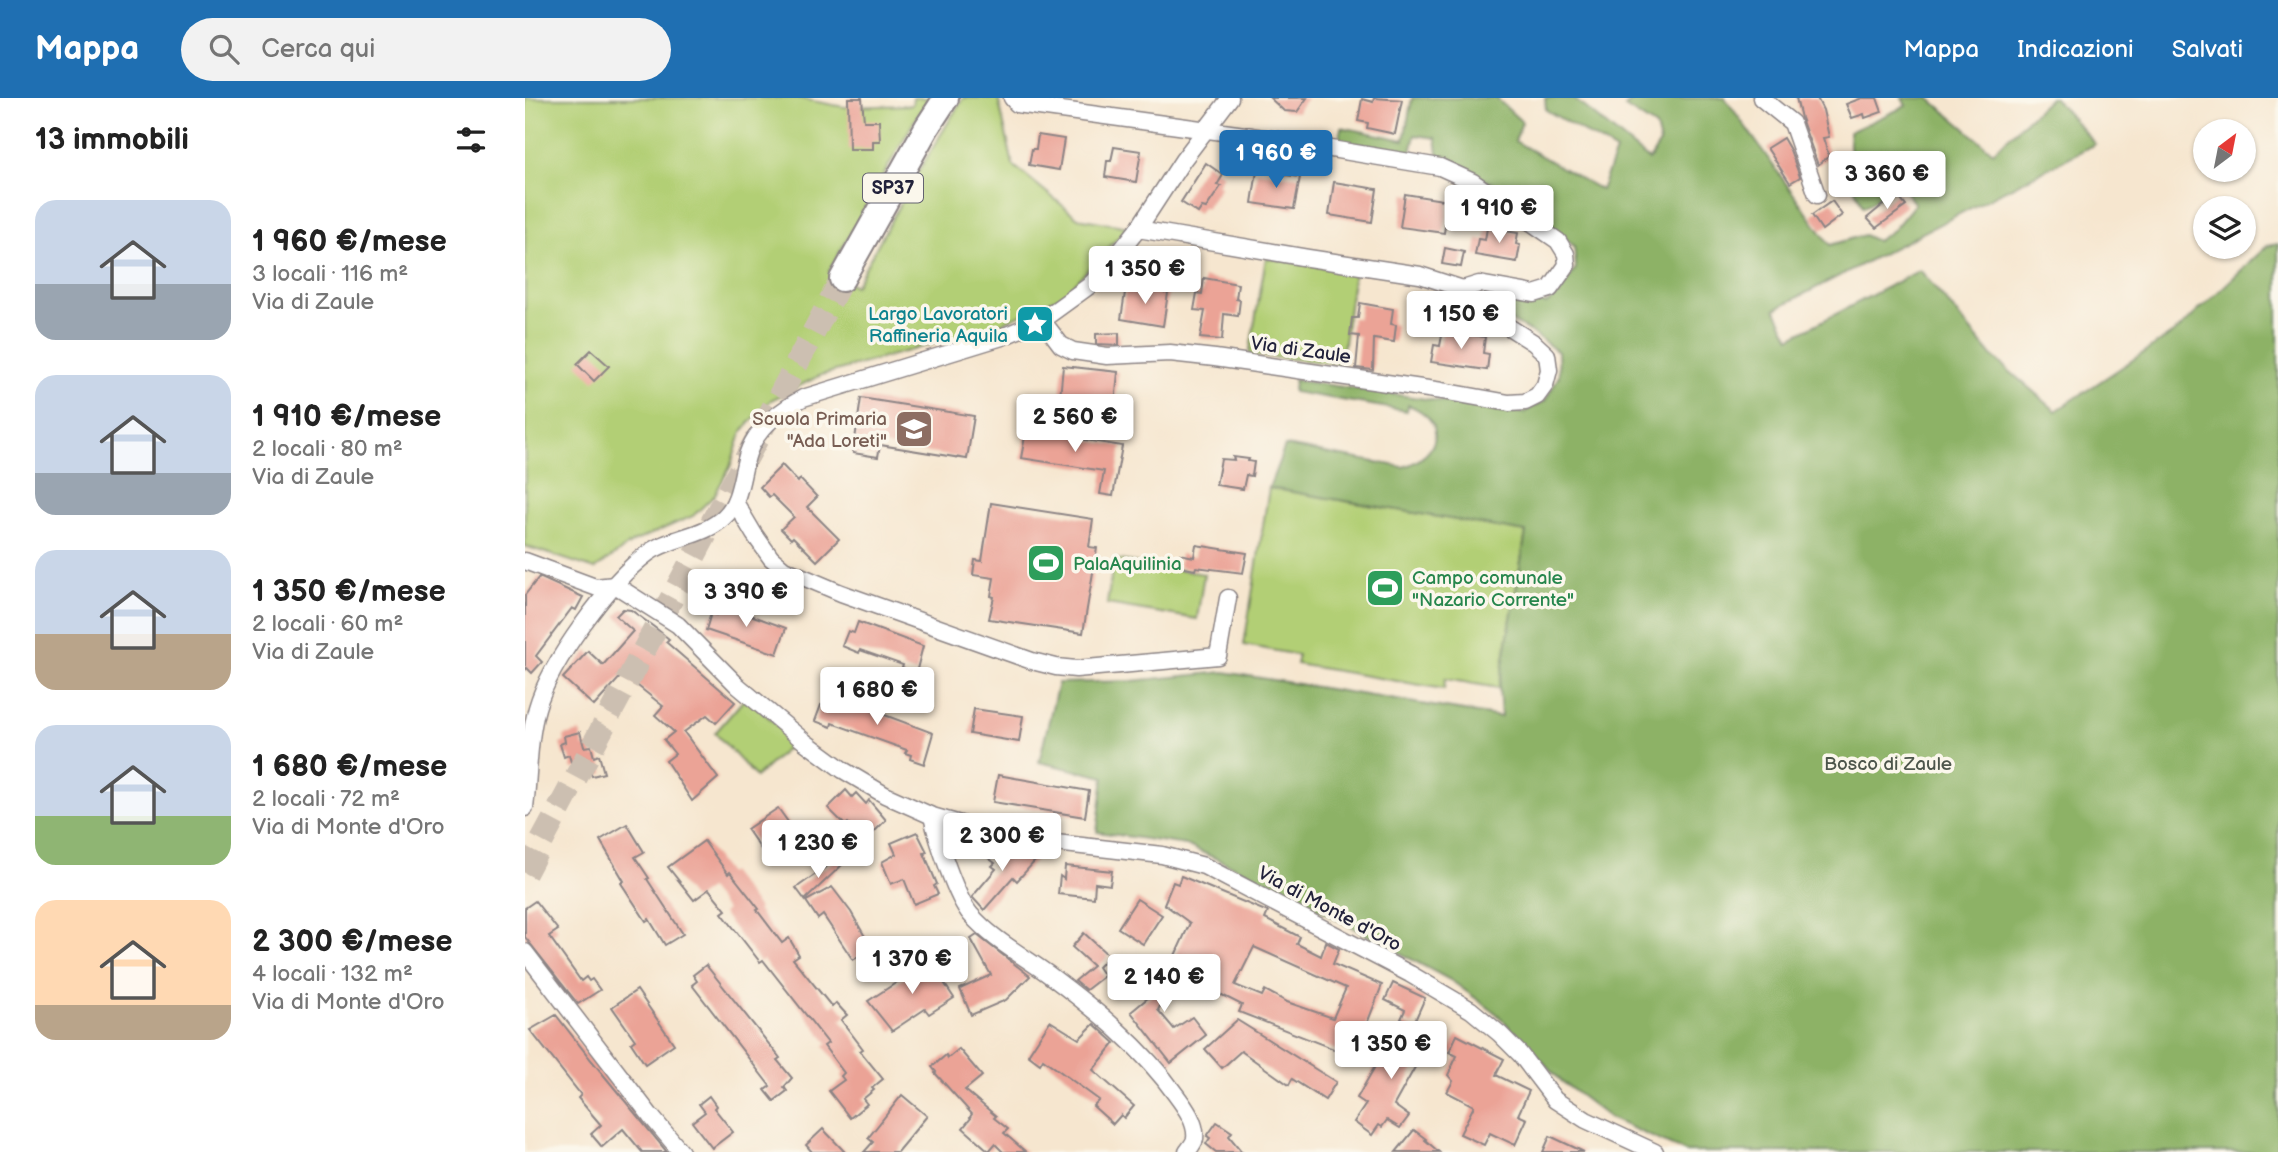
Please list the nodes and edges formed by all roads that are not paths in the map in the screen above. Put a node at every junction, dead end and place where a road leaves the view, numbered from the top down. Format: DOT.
graph roads {
  1 [pos="946,98"];
  2 [pos="1012,98"];
  3 [pos="1230,98"];
  4 [pos="1761,98"];
  5 [pos="1205,131"];
  6 [pos="1817,195"];
  7 [pos="1138,229"];
  8 [pos="842,279"];
  9 [pos="1464,289"];
  10 [pos="1042,320"];
  11 [pos="735,502"];
  12 [pos="525,561"];
  13 [pos="615,585"];
  14 [pos="1227,598"];
  15 [pos="525,808"];
  16 [pos="932,816"];
  17 [pos="525,952"];
  18 [pos="681,1152"];
  19 [pos="1187,1152"];
  20 [pos="1655,1152"];
  1 -- 8 [label="main road, SP37"];
  2 -- 5 [label="street, Via di Zaule"];
  3 -- 5 [label="street"];
  4 -- 6 [label="street"];
  5 -- 7 [label="street"];
  5 -- 9 [label="street, Via di Zaule"];
  7 -- 9 [label="street, Via di Zaule"];
  7 -- 10 [label="street"];
  9 -- 10 [label="street, Via di Zaule"];
  10 -- 11 [label="street"];
  11 -- 13 [label="street"];
  11 -- 14 [label="street"];
  12 -- 13 [label="street"];
  13 -- 15 [label="street"];
  13 -- 16 [label="street, Via di Monte d'Oro"];
  16 -- 19 [label="street"];
  16 -- 20 [label="street, Via di Monte d'Oro"];
  17 -- 18 [label="street"];
}
